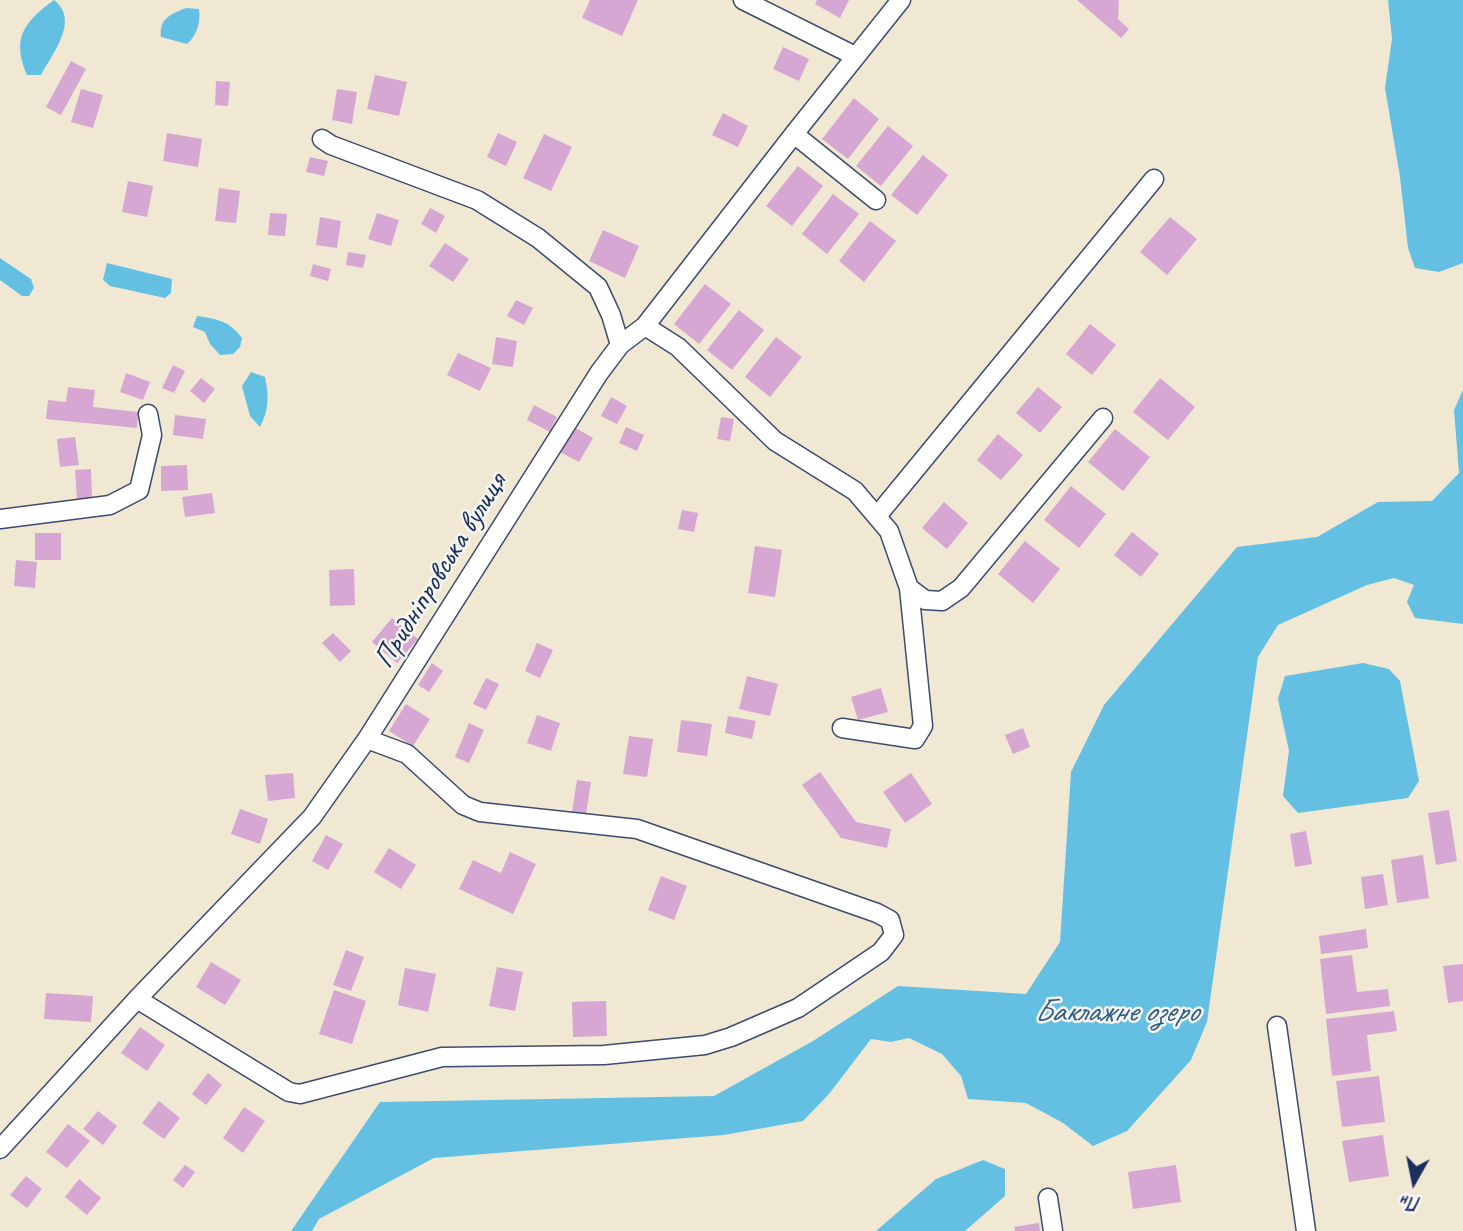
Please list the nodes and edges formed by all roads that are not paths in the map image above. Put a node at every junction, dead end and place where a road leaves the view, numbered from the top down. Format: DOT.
graph roads {
  1 [pos="743,0"];
  2 [pos="901,0"];
  3 [pos="855,56"];
  4 [pos="794,134"];
  5 [pos="322,139"];
  6 [pos="1154,179"];
  7 [pos="876,200"];
  8 [pos="645,326"];
  9 [pos="620,345"];
  10 [pos="148,414"];
  11 [pos="1103,418"];
  12 [pos="877,516"];
  13 [pos="0,519"];
  14 [pos="909,587"];
  15 [pos="842,728"];
  16 [pos="367,739"];
  17 [pos="137,999"];
  18 [pos="1277,1026"];
  19 [pos="0,1149"];
  20 [pos="1048,1198"];
  21 [pos="1053,1231"];
  22 [pos="1306,1231"];
  1 -- 3 [label="street"];
  2 -- 3 [label="street, Придніпровська вулиця"];
  3 -- 4 [label="street, Придніпровська вулиця"];
  4 -- 7 [label="street"];
  4 -- 8 [label="street, Придніпровська вулиця"];
  5 -- 9 [label="street"];
  6 -- 12 [label="street"];
  8 -- 9 [label="street, Придніпровська вулиця"];
  8 -- 12 [label="street"];
  9 -- 16 [label="street, Придніпровська вулиця"];
  10 -- 13 [label="street"];
  11 -- 14 [label="street"];
  12 -- 14 [label="street"];
  14 -- 15 [label="street"];
  16 -- 17 [label="street, Придніпровська вулиця"];
  16 -- 17 [label="street"];
  17 -- 19 [label="street, Придніпровська вулиця"];
  18 -- 22 [label="street"];
  20 -- 21 [label="street"];
}
